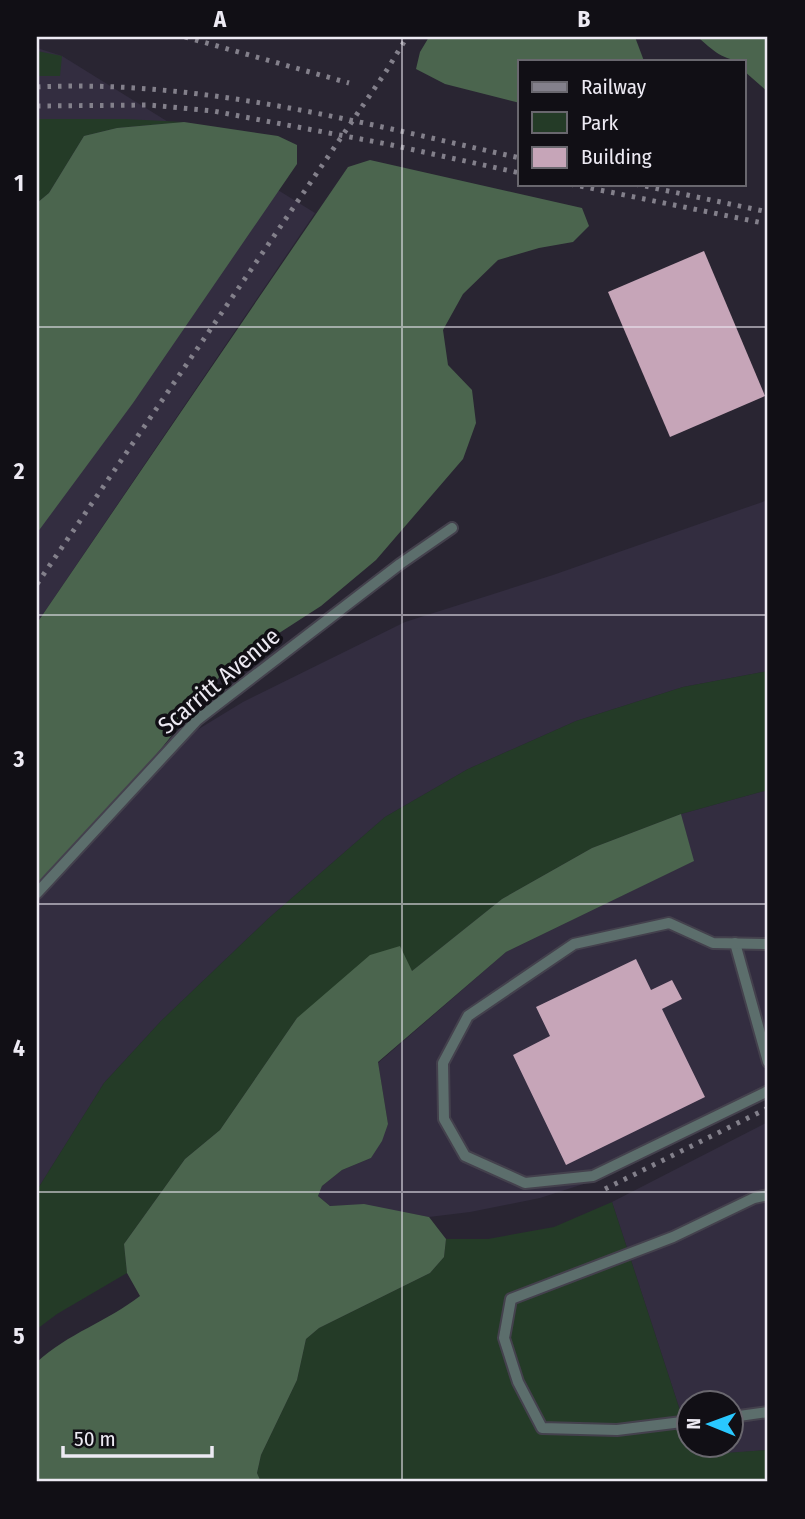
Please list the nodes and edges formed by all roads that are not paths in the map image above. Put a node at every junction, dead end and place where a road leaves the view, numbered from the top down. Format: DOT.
graph roads {
  1 [pos="452,528"];
  2 [pos="37,893"];
  3 [pos="735,943"];
  4 [pos="768,944"];
  5 [pos="768,1062"];
  6 [pos="768,1091"];
  7 [pos="768,1195"];
  8 [pos="768,1412"];
  9 [pos="746,1415"];
  10 [pos="676,1424"];
  1 -- 2 [label="lane, Scarritt Avenue"];
  3 -- 4 [label="lane"];
  3 -- 5 [label="lane"];
  3 -- 6 [label="lane"];
  7 -- 10 [label="lane"];
  8 -- 9 [label="lane"];
}
